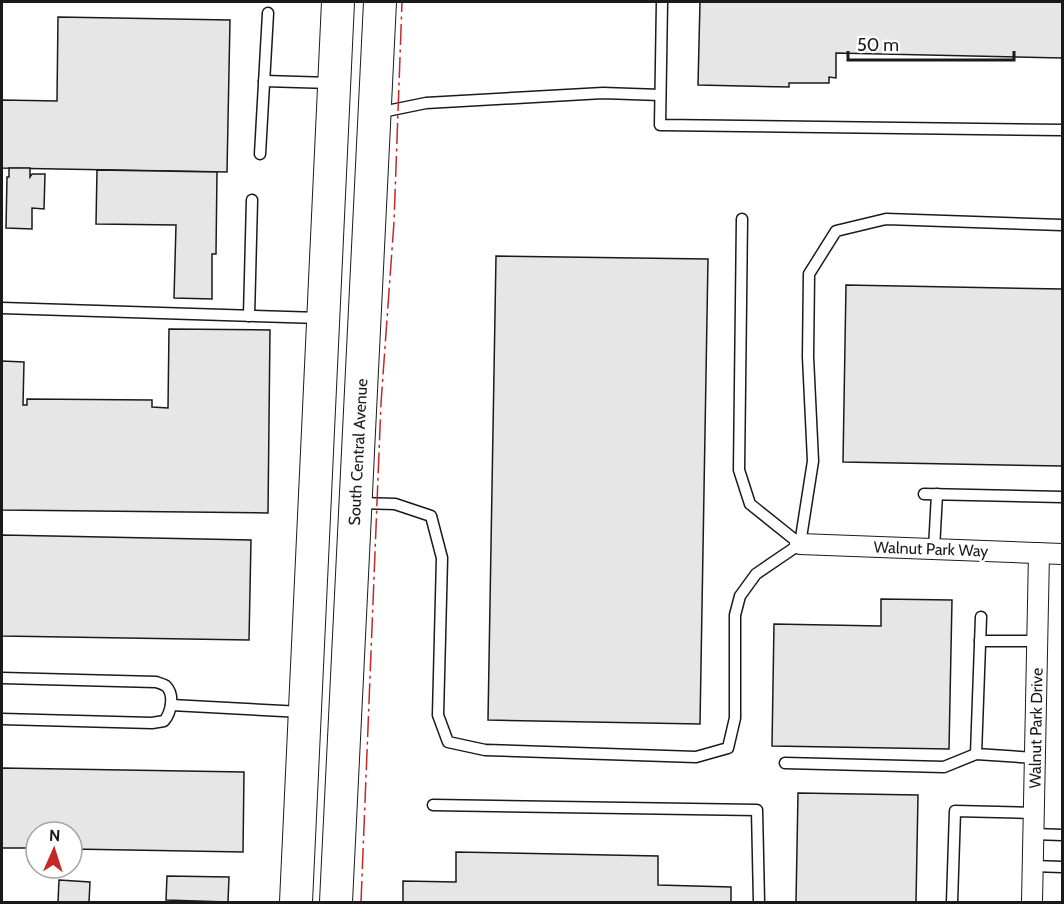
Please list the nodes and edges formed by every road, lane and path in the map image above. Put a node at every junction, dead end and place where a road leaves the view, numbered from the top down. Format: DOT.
graph roads {
  1 [pos="338,2"];
  2 [pos="380,2"];
  3 [pos="662,2"];
  4 [pos="268,13"];
  5 [pos="264,81"];
  6 [pos="334,83"];
  7 [pos="660,95"];
  8 [pos="374,114"];
  9 [pos="1062,130"];
  10 [pos="332,133"];
  11 [pos="260,154"];
  12 [pos="252,200"];
  13 [pos="742,219"];
  14 [pos="1062,225"];
  15 [pos="2,308"];
  16 [pos="249,316"];
  17 [pos="323,333"];
  18 [pos="363,350"];
  19 [pos="924,494"];
  20 [pos="937,494"];
  21 [pos="1062,497"];
  22 [pos="356,502"];
  23 [pos="800,544"];
  24 [pos="934,549"];
  25 [pos="1040,553"];
  26 [pos="1062,554"];
  27 [pos="981,618"];
  28 [pos="980,641"];
  29 [pos="1038,641"];
  30 [pos="2,678"];
  31 [pos="171,705"];
  32 [pos="305,712"];
  33 [pos="2,719"];
  34 [pos="976,754"];
  35 [pos="1035,758"];
  36 [pos="785,763"];
  37 [pos="433,805"];
  38 [pos="1034,813"];
  39 [pos="1034,834"];
  40 [pos="1062,835"];
  41 [pos="1033,866"];
  42 [pos="1062,867"];
  43 [pos="296,903"];
  44 [pos="336,903"];
  45 [pos="759,903"];
  46 [pos="952,903"];
  47 [pos="1032,903"];
  1 -- 6 [label="main road"];
  2 -- 8 [label="main road, South Central Avenue"];
  3 -- 7 [label="lane"];
  4 -- 5 [label="lane"];
  5 -- 6 [label="lane"];
  5 -- 11 [label="lane"];
  6 -- 10 [label="main road"];
  7 -- 8 [label="lane"];
  7 -- 9 [label="lane"];
  8 -- 10 [label="main road"];
  8 -- 18 [label="main road, South Central Avenue"];
  10 -- 17 [label="main road"];
  12 -- 16 [label="lane"];
  13 -- 23 [label="lane"];
  14 -- 23 [label="lane"];
  15 -- 16 [label="lane"];
  16 -- 17 [label="lane"];
  17 -- 18 [label="main road"];
  17 -- 32 [label="main road"];
  18 -- 22 [label="main road, South Central Avenue"];
  19 -- 20 [label="lane"];
  20 -- 21 [label="lane"];
  20 -- 24 [label="lane"];
  22 -- 23 [label="lane"];
  22 -- 44 [label="main road, South Central Avenue"];
  23 -- 24 [label="street, Walnut Park Way"];
  24 -- 25 [label="street, Walnut Park Way"];
  25 -- 26 [label="street, Walnut Park Way"];
  25 -- 29 [label="street, Walnut Park Drive"];
  27 -- 28 [label="lane"];
  28 -- 29 [label="lane"];
  28 -- 34 [label="lane"];
  29 -- 35 [label="street, Walnut Park Drive"];
  30 -- 31 [label="lane"];
  31 -- 32 [label="lane"];
  31 -- 33 [label="lane"];
  32 -- 43 [label="main road"];
  34 -- 35 [label="lane"];
  34 -- 36 [label="lane"];
  35 -- 38 [label="street, Walnut Park Drive"];
  37 -- 45 [label="lane"];
  38 -- 39 [label="street, Walnut Park Drive"];
  38 -- 46 [label="lane"];
  39 -- 40 [label="lane"];
  39 -- 41 [label="street, Walnut Park Drive"];
  41 -- 42 [label="lane"];
  41 -- 47 [label="street, Walnut Park Drive"];
}
